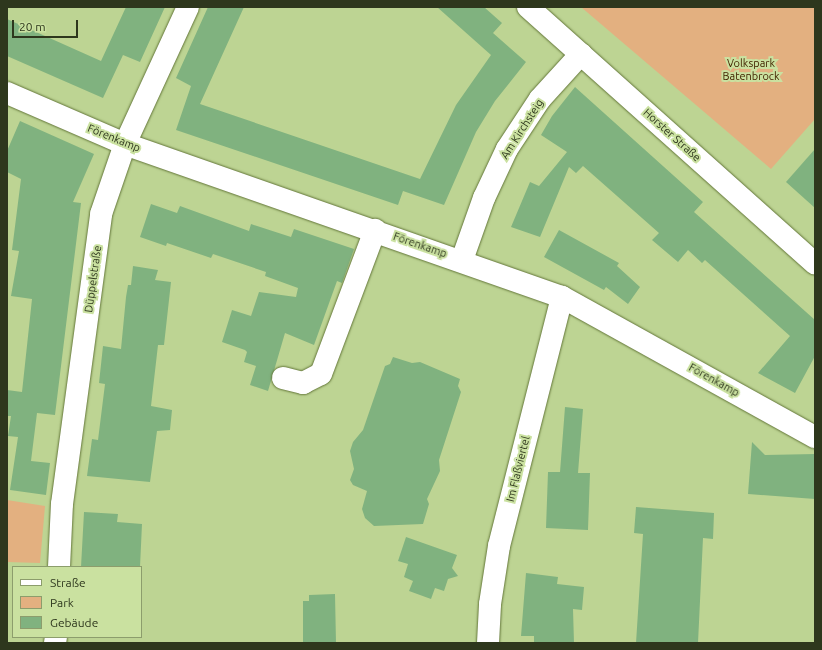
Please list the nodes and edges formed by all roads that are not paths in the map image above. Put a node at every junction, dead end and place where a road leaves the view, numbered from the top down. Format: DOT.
graph roads {
  1 [pos="188,7"];
  2 [pos="528,7"];
  3 [pos="582,54"];
  4 [pos="7,93"];
  5 [pos="125,144"];
  6 [pos="375,230"];
  7 [pos="459,259"];
  8 [pos="815,264"];
  9 [pos="562,297"];
  10 [pos="283,378"];
  11 [pos="815,437"];
  12 [pos="59,566"];
  13 [pos="488,643"];
  1 -- 5 [label="street, Düppelstraße"];
  2 -- 3 [label="street, Horster Straße"];
  3 -- 7 [label="street, Am Kirchsteig"];
  3 -- 8 [label="street, Horster Straße"];
  4 -- 5 [label="street, Förenkamp"];
  5 -- 6 [label="street, Förenkamp"];
  5 -- 12 [label="street, Düppelstraße"];
  6 -- 7 [label="street, Förenkamp"];
  6 -- 10 [label="street"];
  7 -- 9 [label="street, Förenkamp"];
  9 -- 11 [label="street, Förenkamp"];
  9 -- 13 [label="street, Im Flaßviertel"];
}
